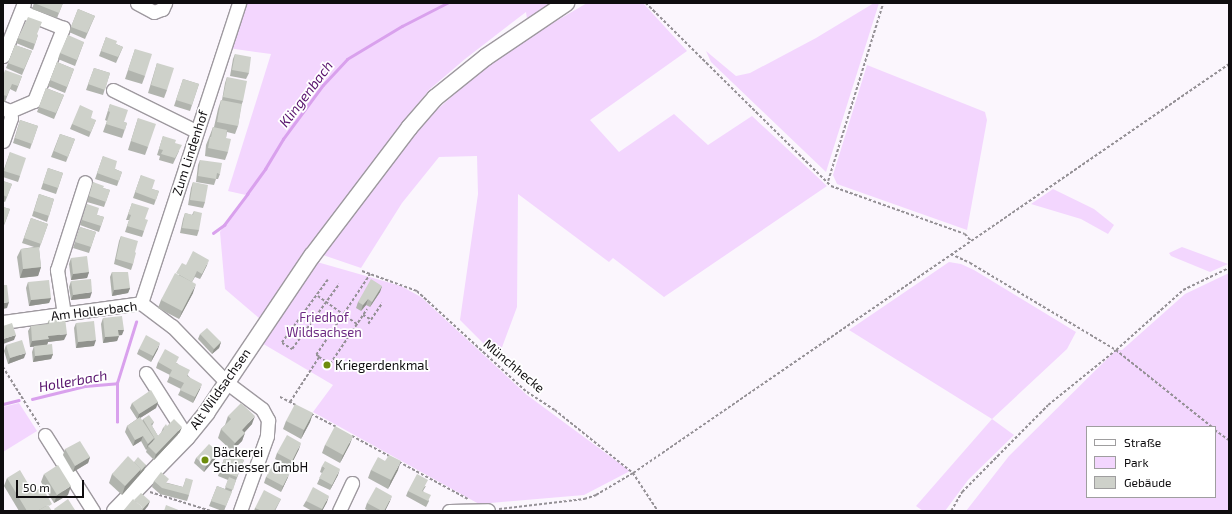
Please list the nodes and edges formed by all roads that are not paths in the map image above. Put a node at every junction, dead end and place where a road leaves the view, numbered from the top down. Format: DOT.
graph roads {
  1 [pos="137,3"];
  2 [pos="166,3"];
  3 [pos="239,3"];
  4 [pos="566,3"];
  5 [pos="22,7"];
  6 [pos="3,56"];
  7 [pos="113,90"];
  8 [pos="6,110"];
  9 [pos="196,131"];
  10 [pos="3,141"];
  11 [pos="85,182"];
  12 [pos="141,304"];
  13 [pos="64,314"];
  14 [pos="3,322"];
  15 [pos="146,373"];
  16 [pos="226,382"];
  17 [pos="45,435"];
  18 [pos="187,437"];
  19 [pos="352,483"];
  20 [pos="488,510"];
  21 [pos="93,511"];
  22 [pos="115,511"];
  23 [pos="240,511"];
  24 [pos="339,511"];
  25 [pos="449,511"];
  1 -- 2 [label="street"];
  3 -- 9 [label="street, Zum Lindenhof"];
  4 -- 16 [label="main road, Alt Wildsachsen"];
  5 -- 6 [label="street"];
  5 -- 8 [label="street"];
  7 -- 9 [label="street"];
  8 -- 10 [label="street"];
  9 -- 12 [label="street, Zum Lindenhof"];
  11 -- 13 [label="street"];
  12 -- 13 [label="street, Am Hollerbach"];
  12 -- 16 [label="street, Am Hollerbach"];
  13 -- 14 [label="street, Am Hollerbach"];
  15 -- 18 [label="street"];
  16 -- 18 [label="main road, Alt Wildsachsen"];
  16 -- 23 [label="street, Am Hollerbach"];
  17 -- 21 [label="street"];
  18 -- 22 [label="main road, Alt Wildsachsen"];
  19 -- 24 [label="street"];
  20 -- 25 [label="street"];
}
